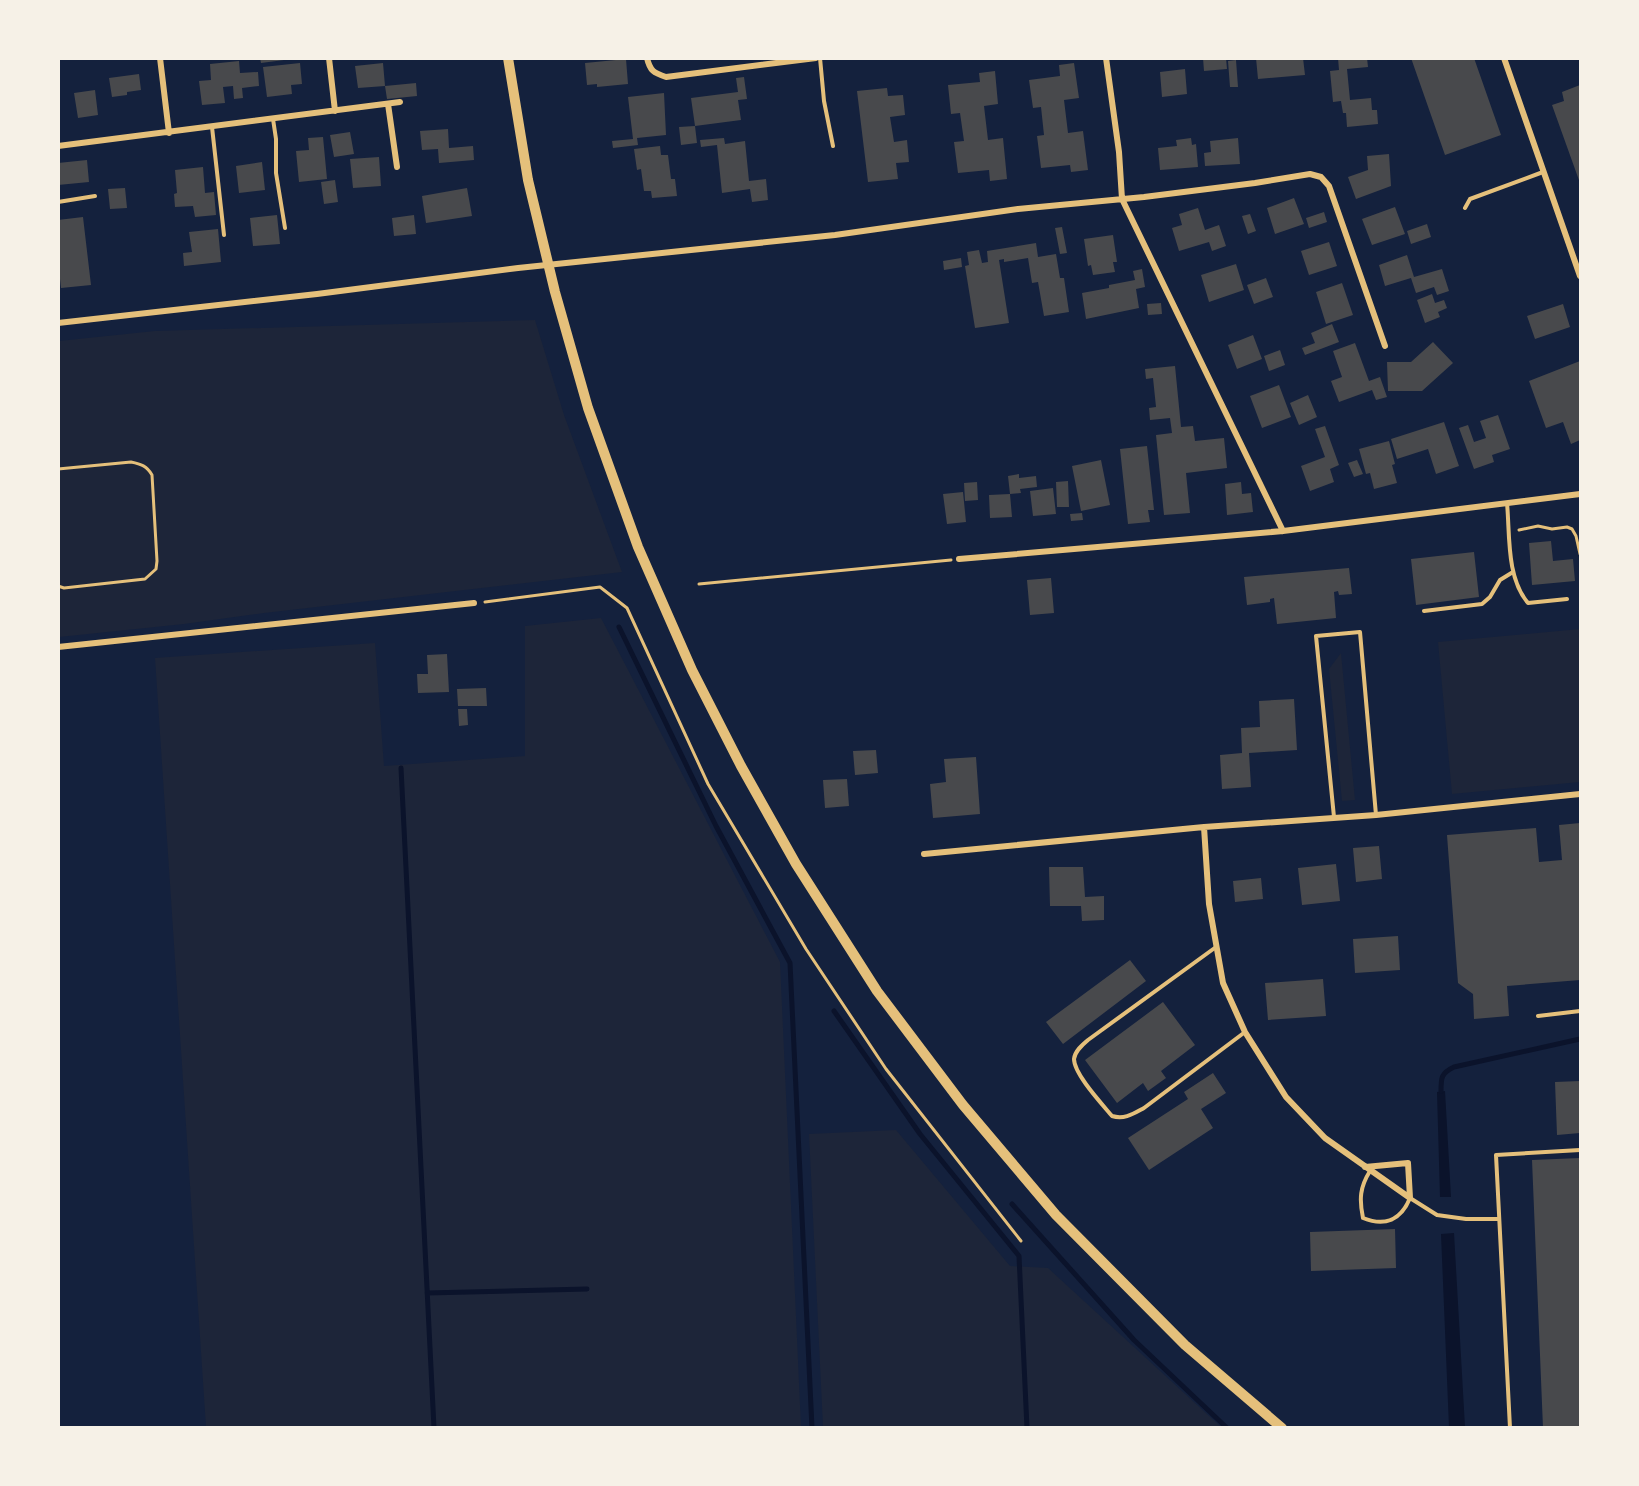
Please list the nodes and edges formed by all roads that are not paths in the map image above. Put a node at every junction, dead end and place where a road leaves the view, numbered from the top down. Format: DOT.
graph roads {
  1 [pos="160,58"];
  2 [pos="329,58"];
  3 [pos="508,58"];
  4 [pos="646,58"];
  5 [pos="818,58"];
  6 [pos="1106,58"];
  7 [pos="1504,58"];
  8 [pos="400,102"];
  9 [pos="388,104"];
  10 [pos="335,111"];
  11 [pos="273,119"];
  12 [pos="212,127"];
  13 [pos="169,133"];
  14 [pos="58,146"];
  15 [pos="833,146"];
  16 [pos="398,167"];
  17 [pos="1543,172"];
  18 [pos="95,196"];
  19 [pos="1122,199"];
  20 [pos="58,202"];
  21 [pos="1465,207"];
  22 [pos="285,228"];
  23 [pos="224,235"];
  24 [pos="1581,276"];
  25 [pos="58,323"];
  26 [pos="1385,346"];
  27 [pos="1581,494"];
  28 [pos="1507,502"];
  29 [pos="1282,531"];
  30 [pos="959,559"];
  31 [pos="1513,572"];
  32 [pos="1568,599"];
  33 [pos="474,603"];
  34 [pos="1424,611"];
  35 [pos="58,647"];
  36 [pos="1581,794"];
  37 [pos="1376,815"];
  38 [pos="1334,817"];
  39 [pos="1204,827"];
  40 [pos="924,854"];
  41 [pos="1217,946"];
  42 [pos="1581,1011"];
  43 [pos="1538,1016"];
  44 [pos="1245,1032"];
  45 [pos="1581,1150"];
  46 [pos="1367,1169"];
  47 [pos="1410,1198"];
  48 [pos="1499,1219"];
  49 [pos="1282,1428"];
  50 [pos="1510,1428"];
  1 -- 13 [label="street"];
  2 -- 10 [label="street"];
  3 -- 49 [label="main road"];
  4 -- 5 [label="street"];
  5 -- 15 [label="lane"];
  6 -- 19 [label="street"];
  7 -- 17 [label="street"];
  8 -- 9 [label="street"];
  9 -- 10 [label="street"];
  9 -- 16 [label="street"];
  10 -- 11 [label="street"];
  11 -- 12 [label="street"];
  11 -- 22 [label="lane"];
  12 -- 13 [label="street"];
  12 -- 23 [label="lane"];
  13 -- 14 [label="street"];
  17 -- 21 [label="lane"];
  17 -- 24 [label="street"];
  18 -- 20 [label="lane"];
  19 -- 25 [label="street"];
  19 -- 26 [label="street"];
  19 -- 29 [label="street"];
  27 -- 28 [label="street"];
  28 -- 29 [label="street"];
  28 -- 31 [label="lane"];
  29 -- 30 [label="street"];
  31 -- 32 [label="lane"];
  31 -- 34 [label="lane"];
  33 -- 35 [label="street"];
  36 -- 37 [label="street"];
  37 -- 38 [label="street"];
  37 -- 38 [label="lane"];
  38 -- 39 [label="street"];
  39 -- 40 [label="street"];
  39 -- 41 [label="street"];
  41 -- 44 [label="street"];
  41 -- 44 [label="lane"];
  42 -- 43 [label="lane"];
  44 -- 46 [label="street"];
  45 -- 48 [label="lane"];
  46 -- 47 [label="street"];
  46 -- 47 [label="street"];
  46 -- 47 [label="lane"];
  47 -- 48 [label="lane"];
  48 -- 50 [label="lane"];
}
